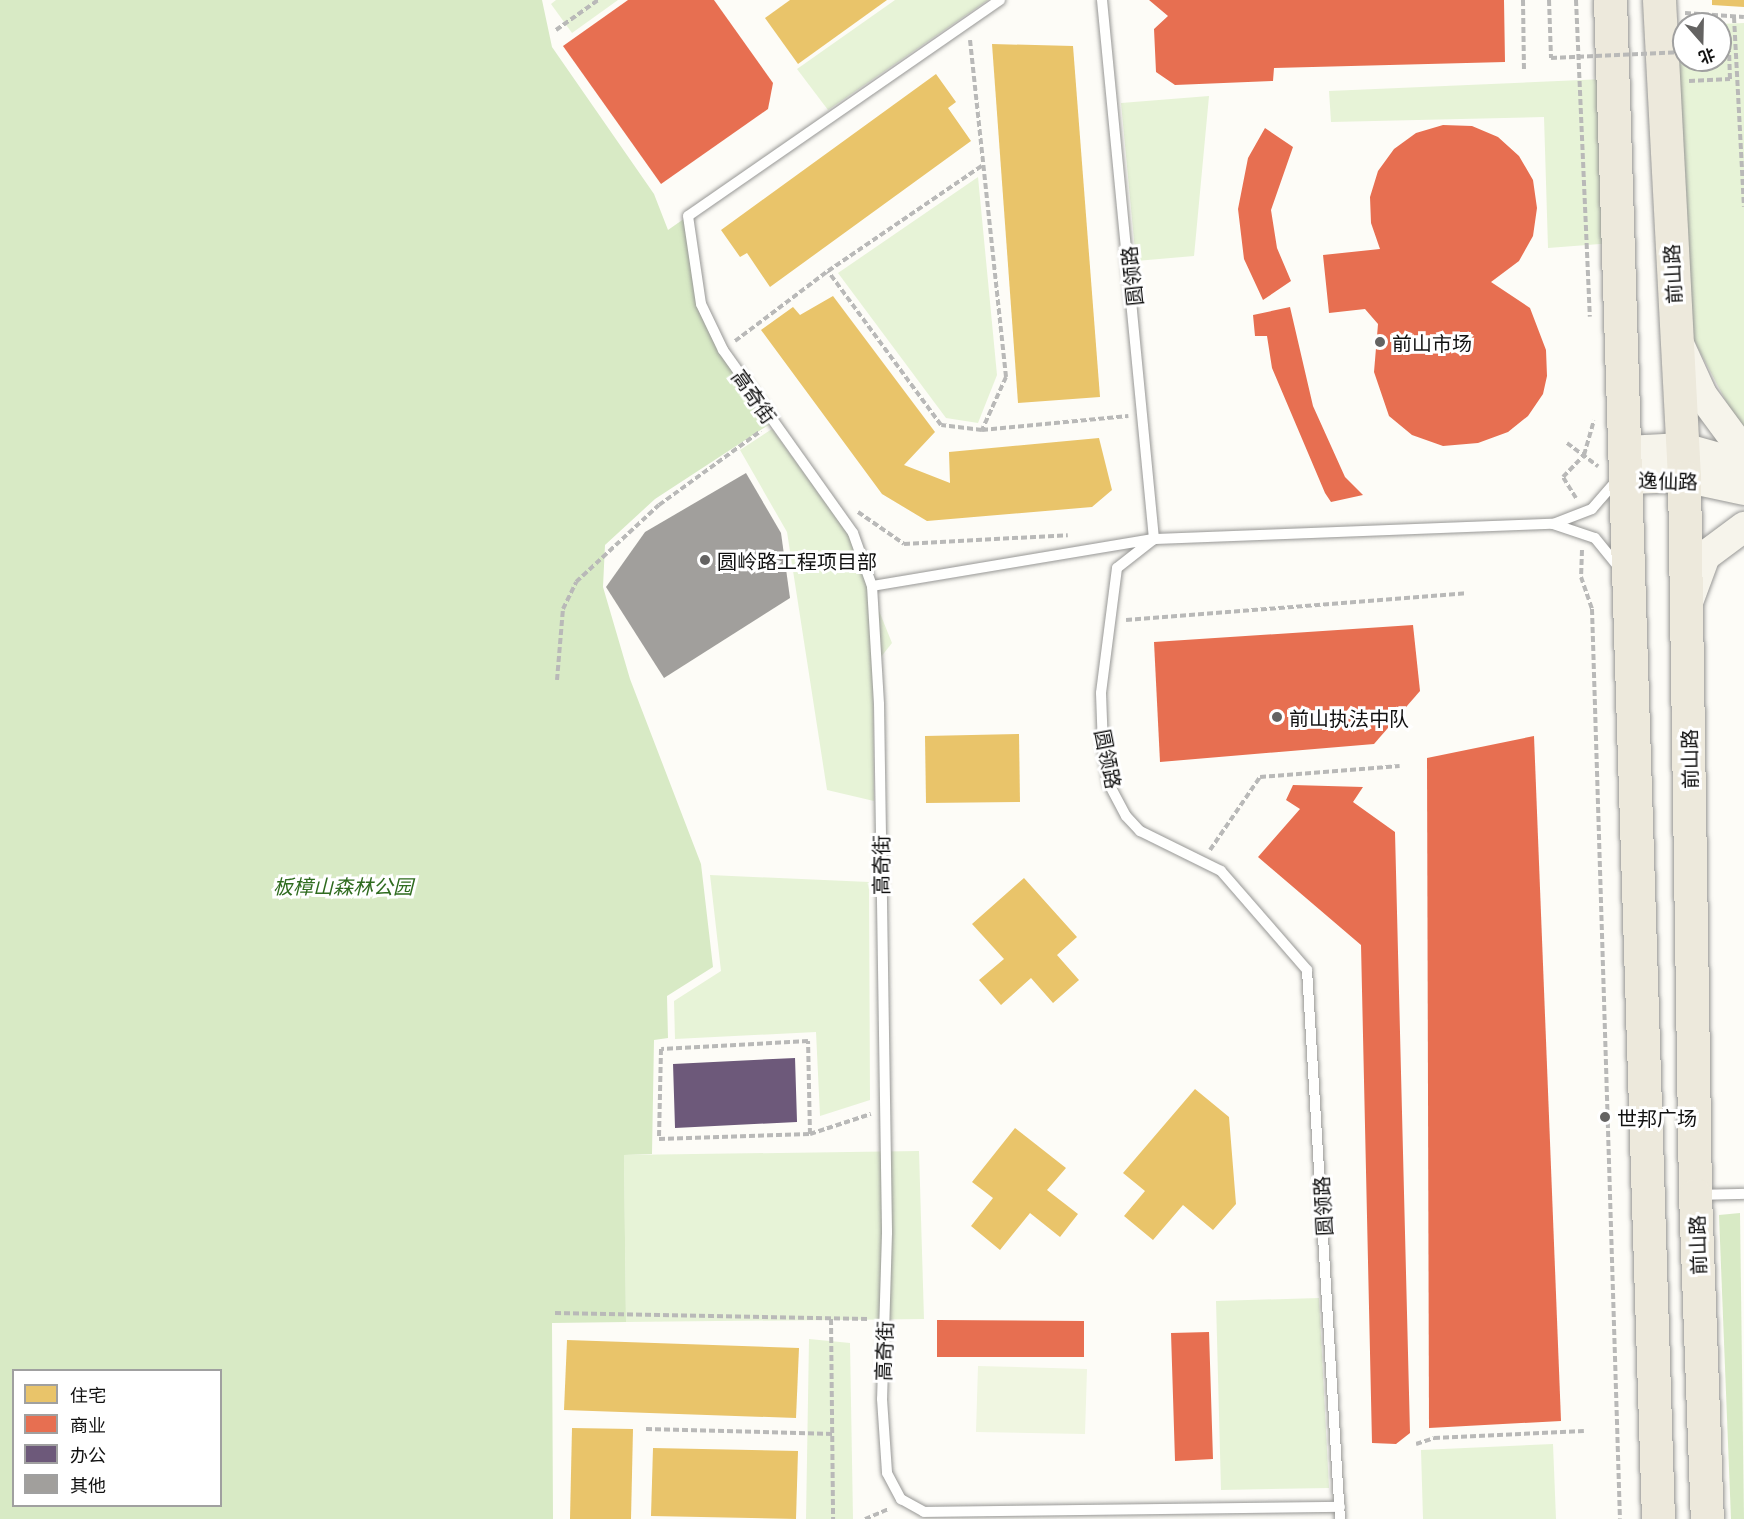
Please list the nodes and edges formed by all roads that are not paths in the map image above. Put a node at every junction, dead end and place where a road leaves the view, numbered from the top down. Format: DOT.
graph roads {
  1 [pos="1000,0"];
  2 [pos="1102,0"];
  3 [pos="1610,0"];
  4 [pos="1659,5"];
  5 [pos="1676,337"];
  6 [pos="1744,452"];
  7 [pos="1624,461"];
  8 [pos="1684,462"];
  9 [pos="1744,465"];
  10 [pos="1744,489"];
  11 [pos="1553,524"];
  12 [pos="1744,527"];
  13 [pos="1154,538"];
  14 [pos="872,586"];
  15 [pos="1686,607"];
  16 [pos="1633,610"];
  17 [pos="1744,1194"];
  18 [pos="1695,1195"];
  19 [pos="1340,1507"];
  20 [pos="1340,1519"];
  21 [pos="1658,1519"];
  22 [pos="1707,1519"];
  1 -- 14 [label="lane, 高奇街"];
  2 -- 13 [label="lane, 圆领路"];
  3 -- 7 [label="main road"];
  4 -- 5 [label="main road, 前山路"];
  5 -- 6 [label="main road"];
  5 -- 8 [label="main road, 前山路"];
  7 -- 8 [label="main road, 逸仙路"];
  7 -- 11 [label="lane"];
  7 -- 16 [label="main road"];
  8 -- 9 [label="main road, 逸仙路"];
  8 -- 10 [label="main road, 逸仙路"];
  8 -- 15 [label="main road, 前山路"];
  11 -- 13 [label="lane"];
  11 -- 16 [label="lane"];
  12 -- 15 [label="main road"];
  13 -- 14 [label="lane"];
  13 -- 19 [label="lane, 圆领路"];
  14 -- 19 [label="lane, 高奇街"];
  15 -- 18 [label="main road, 前山路"];
  16 -- 21 [label="main road"];
  17 -- 18 [label="lane"];
  18 -- 22 [label="main road, 前山路"];
  19 -- 20 [label="lane, 圆领路"];
}
